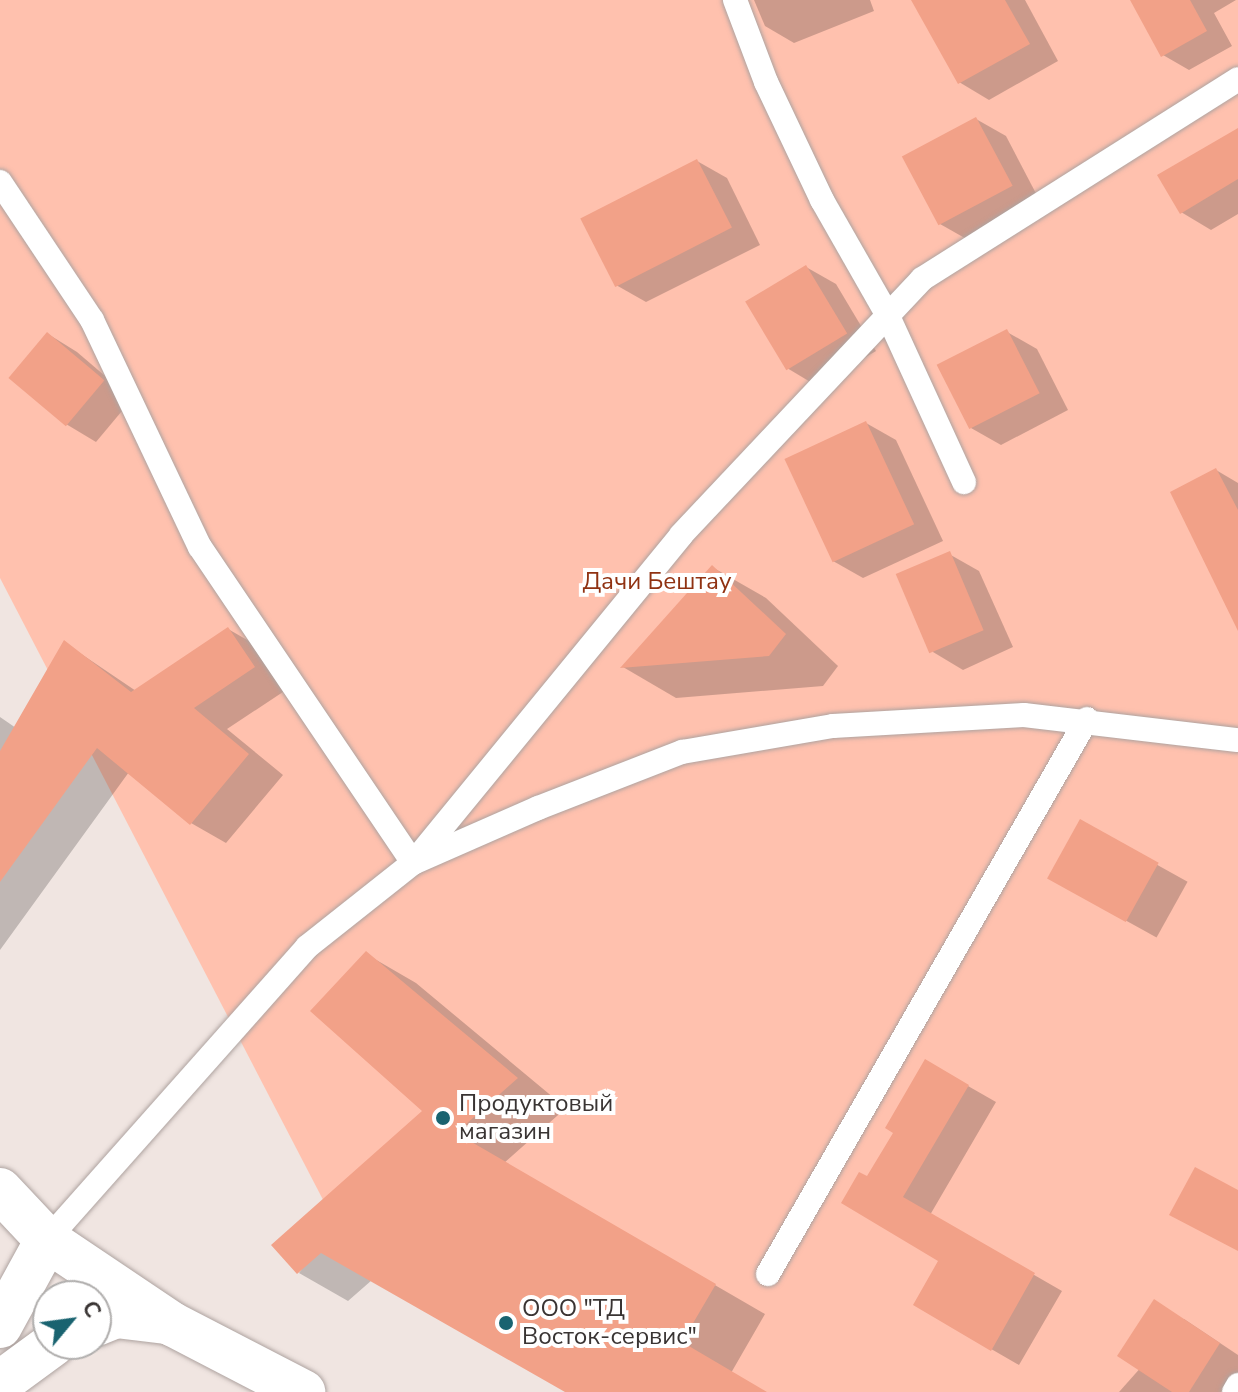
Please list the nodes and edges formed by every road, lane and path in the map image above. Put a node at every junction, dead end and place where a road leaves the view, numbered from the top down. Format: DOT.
graph roads {
  1 [pos="735,0"];
  2 [pos="1238,79"];
  3 [pos="0,182"];
  4 [pos="887,314"];
  5 [pos="964,482"];
  6 [pos="1087,719"];
  7 [pos="1236,738"];
  8 [pos="413,863"];
  9 [pos="0,1190"];
  10 [pos="47,1240"];
  11 [pos="768,1274"];
  12 [pos="112,1318"];
  13 [pos="172,1324"];
  14 [pos="0,1326"];
  15 [pos="32,1359"];
  16 [pos="0,1383"];
  17 [pos="1238,1385"];
  18 [pos="303,1392"];
  19 [pos="1234,1392"];
  1 -- 4 [label="lane"];
  2 -- 4 [label="lane"];
  3 -- 8 [label="lane"];
  4 -- 5 [label="lane"];
  4 -- 8 [label="lane"];
  6 -- 7 [label="lane"];
  6 -- 8 [label="lane"];
  6 -- 11 [label="lane"];
  8 -- 10 [label="lane"];
  9 -- 10 [label="main road"];
  10 -- 13 [label="main road"];
  10 -- 14 [label="main road"];
  12 -- 13 [label="main road"];
  13 -- 18 [label="main road"];
  15 -- 16 [label="main road"];
  17 -- 19 [label="lane"];
}
